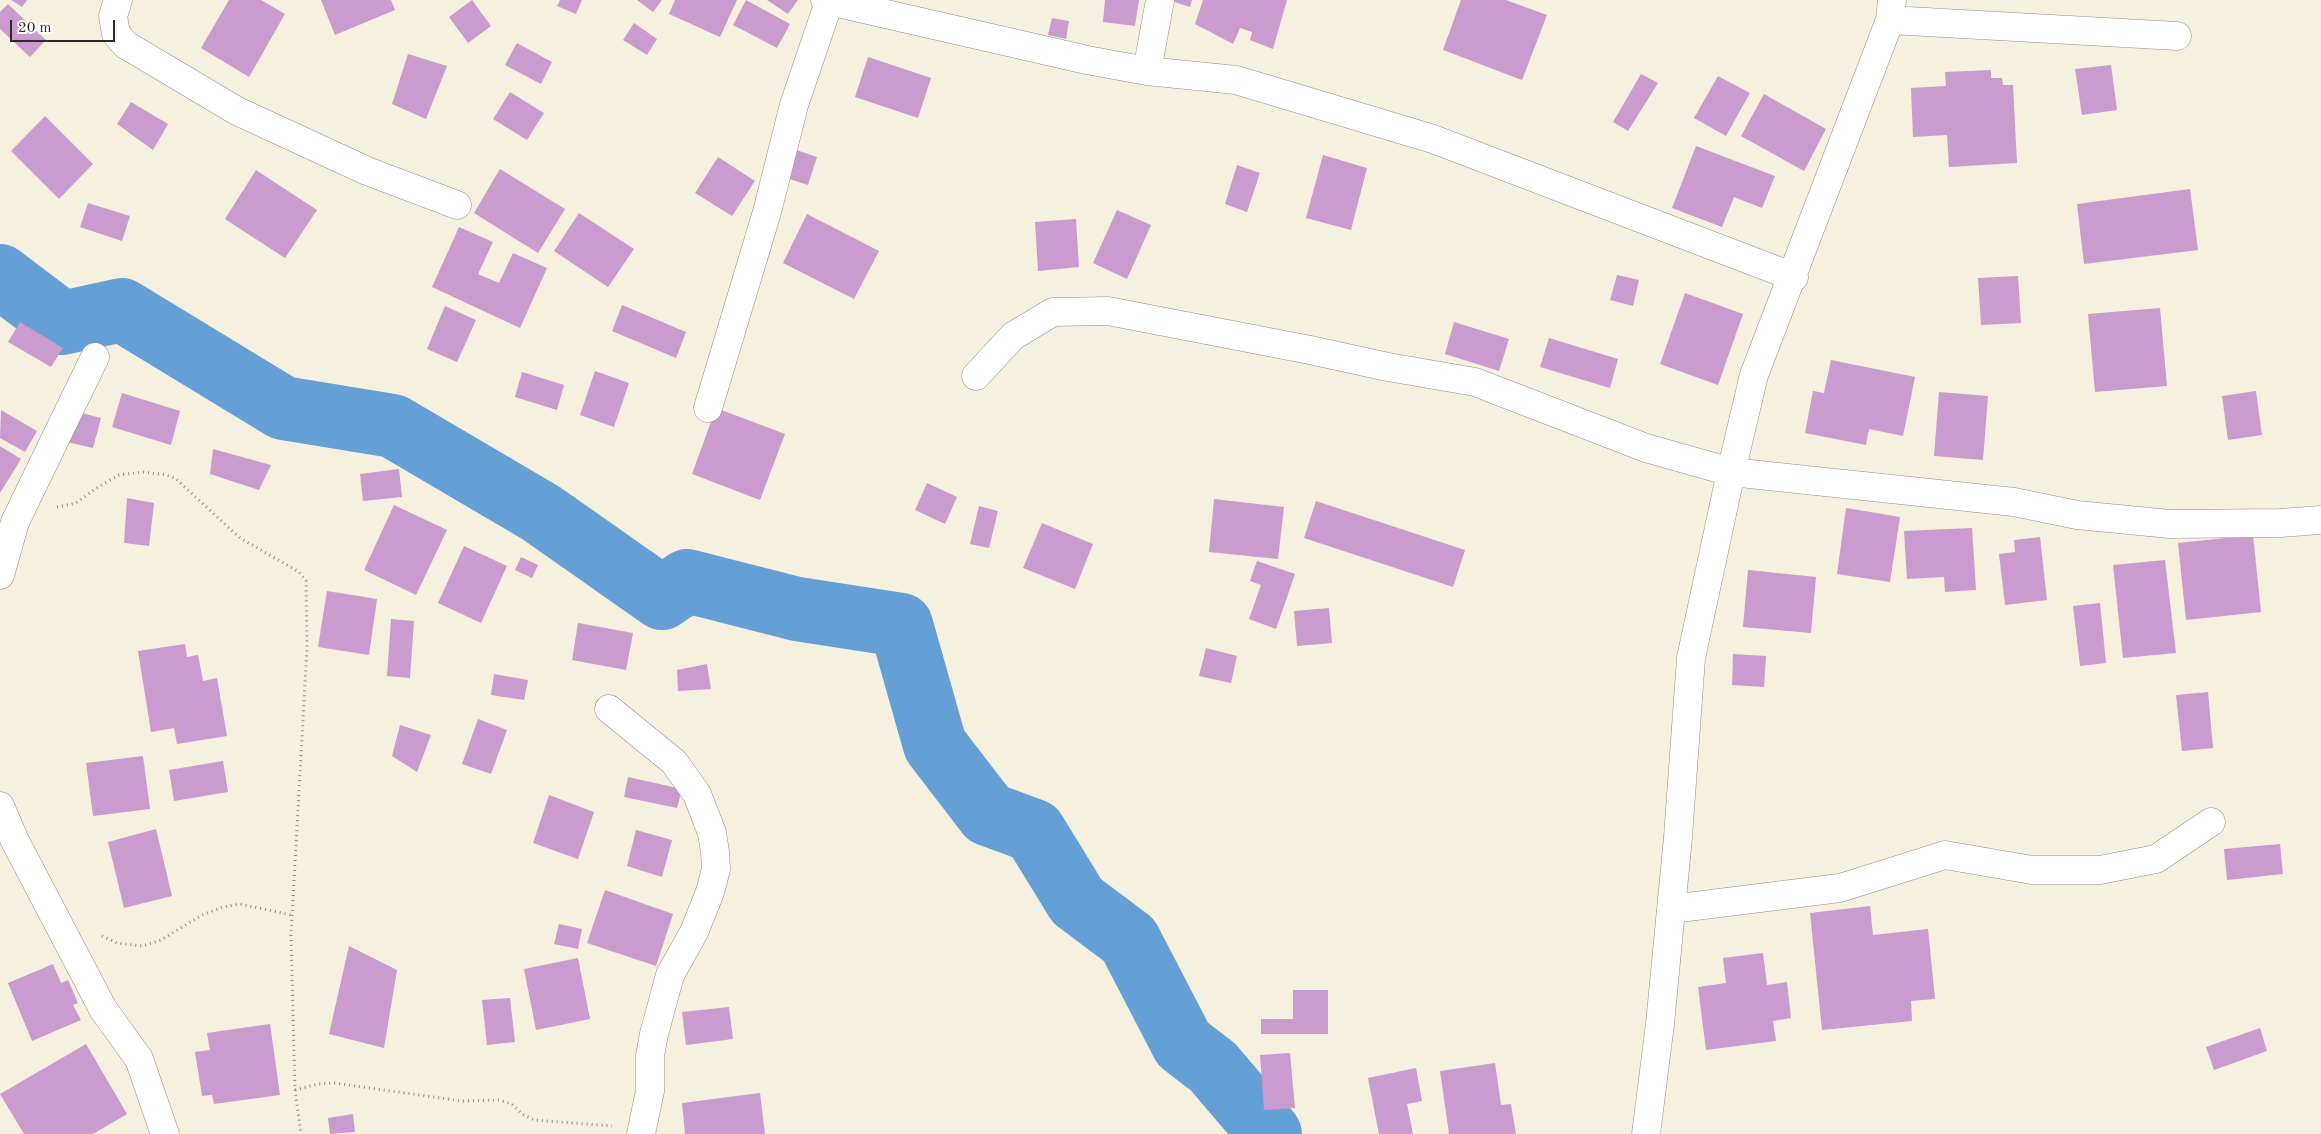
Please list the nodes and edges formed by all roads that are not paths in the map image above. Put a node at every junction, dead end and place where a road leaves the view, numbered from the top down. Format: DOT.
graph roads {
  1 [pos="118,0"];
  2 [pos="1160,0"];
  3 [pos="827,1"];
  4 [pos="1891,10"];
  5 [pos="2177,36"];
  6 [pos="1147,71"];
  7 [pos="457,205"];
  8 [pos="1794,277"];
  9 [pos="95,357"];
  10 [pos="976,376"];
  11 [pos="708,408"];
  12 [pos="1731,472"];
  13 [pos="2321,520"];
  14 [pos="0,575"];
  15 [pos="609,709"];
  16 [pos="0,806"];
  17 [pos="2210,822"];
  18 [pos="1671,909"];
  19 [pos="642,1131"];
  20 [pos="165,1134"];
  21 [pos="1646,1134"];
  1 -- 7 [label="street"];
  2 -- 6 [label="street"];
  3 -- 6 [label="street"];
  3 -- 11 [label="street"];
  4 -- 5 [label="street"];
  4 -- 8 [label="street"];
  6 -- 8 [label="street"];
  8 -- 12 [label="street"];
  9 -- 14 [label="street"];
  10 -- 12 [label="street"];
  12 -- 13 [label="street"];
  12 -- 18 [label="street"];
  15 -- 19 [label="street"];
  16 -- 20 [label="street"];
  17 -- 18 [label="street"];
  18 -- 21 [label="street"];
}
